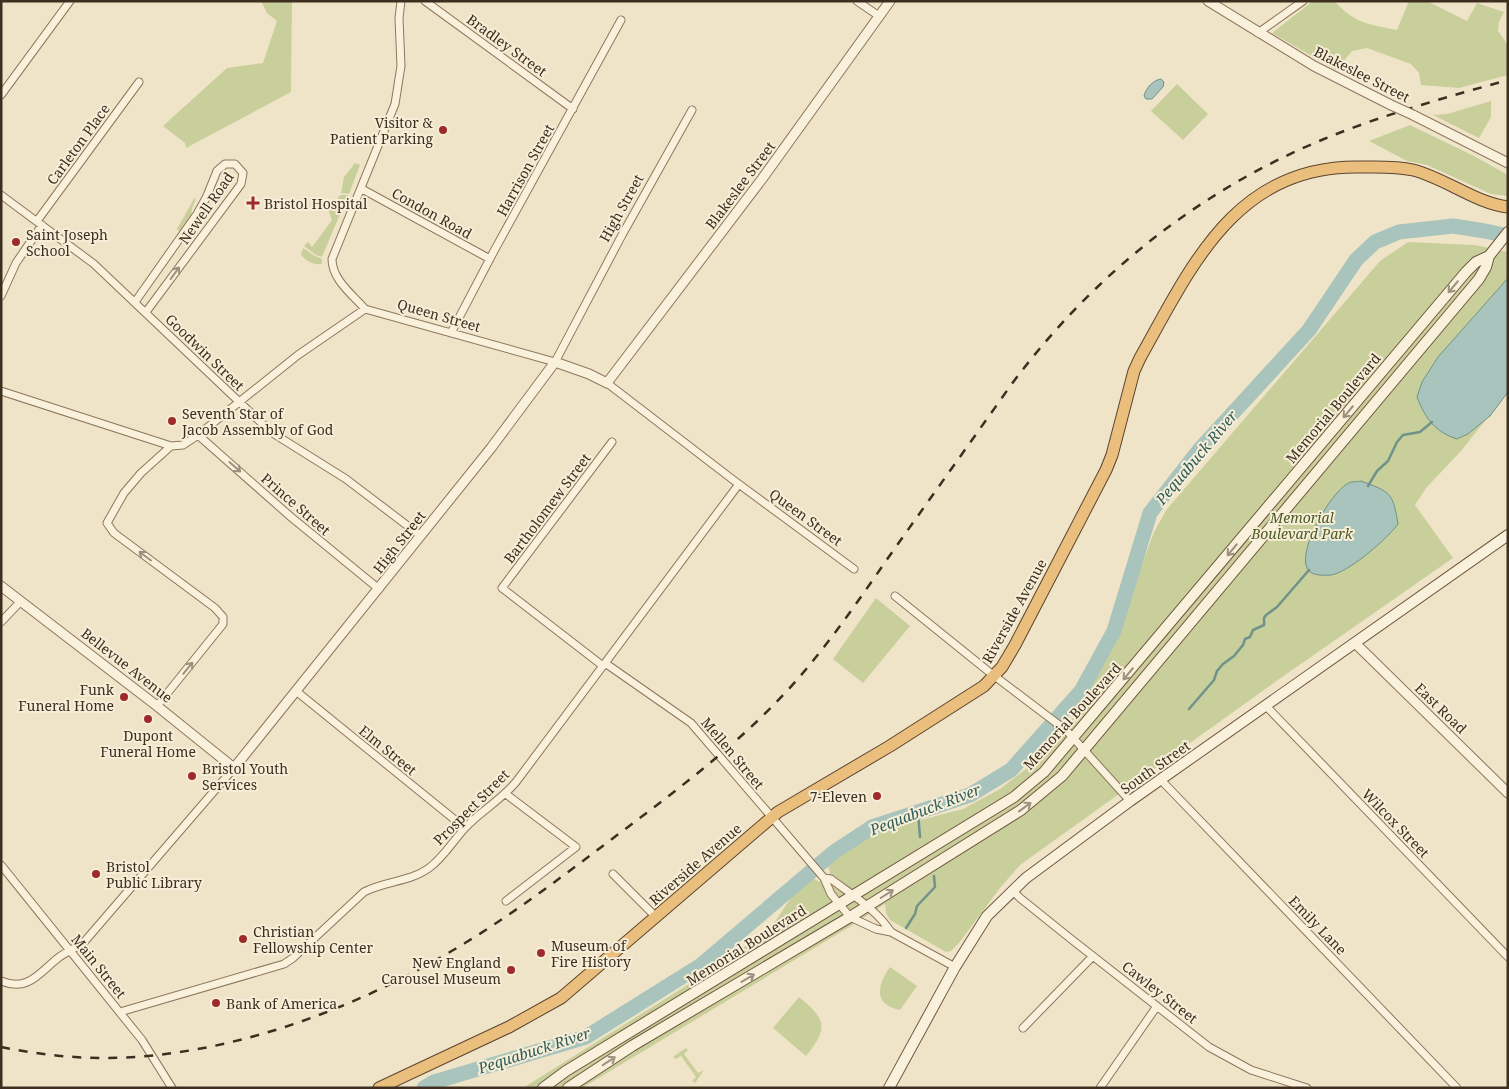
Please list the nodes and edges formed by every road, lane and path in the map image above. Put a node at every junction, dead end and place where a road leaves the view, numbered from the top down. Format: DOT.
graph roads {
  1 [pos="70,1"];
  2 [pos="401,1"];
  3 [pos="425,1"];
  4 [pos="857,1"];
  5 [pos="890,1"];
  6 [pos="1208,1"];
  7 [pos="1303,1"];
  8 [pos="879,16"];
  9 [pos="621,20"];
  10 [pos="1258,33"];
  11 [pos="139,82"];
  12 [pos="1,95"];
  13 [pos="573,109"];
  14 [pos="692,110"];
  15 [pos="1508,163"];
  16 [pos="362,189"];
  17 [pos="1,195"];
  18 [pos="1508,207"];
  19 [pos="39,223"];
  20 [pos="1508,232"];
  21 [pos="1491,253"];
  22 [pos="490,259"];
  23 [pos="1,296"];
  24 [pos="135,302"];
  25 [pos="365,309"];
  26 [pos="146,312"];
  27 [pos="451,333"];
  28 [pos="555,362"];
  29 [pos="607,383"];
  30 [pos="1,390"];
  31 [pos="239,402"];
  32 [pos="198,435"];
  33 [pos="612,442"];
  34 [pos="171,446"];
  35 [pos="739,484"];
  36 [pos="1508,535"];
  37 [pos="421,536"];
  38 [pos="854,570"];
  39 [pos="1,586"];
  40 [pos="502,588"];
  41 [pos="379,589"];
  42 [pos="895,596"];
  43 [pos="21,600"];
  44 [pos="1,622"];
  45 [pos="1355,643"];
  46 [pos="604,664"];
  47 [pos="995,676"];
  48 [pos="296,692"];
  49 [pos="157,706"];
  50 [pos="1266,706"];
  51 [pos="1074,738"];
  52 [pos="1084,750"];
  53 [pos="234,768"];
  54 [pos="1161,780"];
  55 [pos="1508,793"];
  56 [pos="506,794"];
  57 [pos="1130,801"];
  58 [pos="772,818"];
  59 [pos="465,828"];
  60 [pos="1,865"];
  61 [pos="613,874"];
  62 [pos="824,878"];
  63 [pos="1012,890"];
  64 [pos="853,895"];
  65 [pos="506,901"];
  66 [pos="838,904"];
  67 [pos="868,906"];
  68 [pos="850,917"];
  69 [pos="656,918"];
  70 [pos="891,932"];
  71 [pos="70,951"];
  72 [pos="1093,956"];
  73 [pos="1508,957"];
  74 [pos="955,967"];
  75 [pos="1,980"];
  76 [pos="1157,1006"];
  77 [pos="120,1012"];
  78 [pos="1023,1028"];
  79 [pos="172,1088"];
  80 [pos="379,1088"];
  81 [pos="543,1088"];
  82 [pos="568,1088"];
  83 [pos="889,1088"];
  84 [pos="1100,1088"];
  85 [pos="1307,1088"];
  86 [pos="1457,1088"];
  1 -- 12 [label="street"];
  2 -- 16 [label="street"];
  3 -- 13 [label="street, Bradley Street"];
  4 -- 8 [label="street"];
  5 -- 8 [label="street, Blakeslee Street"];
  6 -- 10 [label="street, Blakeslee Street"];
  7 -- 10 [label="street"];
  8 -- 29 [label="street, Blakeslee Street"];
  9 -- 13 [label="street, Harrison Street"];
  10 -- 15 [label="street, Blakeslee Street, bridge"];
  11 -- 19 [label="street, Carleton Place"];
  13 -- 22 [label="street, Harrison Street"];
  14 -- 28 [label="street, High Street"];
  16 -- 22 [label="street, Condon Road"];
  16 -- 25 [label="street"];
  17 -- 19 [label="street, Goodwin Street"];
  18 -- 47 [label="highway, Riverside Avenue"];
  19 -- 23 [label="street, Carleton Place"];
  19 -- 24 [label="street, Goodwin Street"];
  20 -- 21 [label="main road, Memorial Boulevard"];
  21 -- 51 [label="main road, Memorial Boulevard, one-way"];
  21 -- 52 [label="main road, Memorial Boulevard"];
  22 -- 27 [label="street, Harrison Street"];
  24 -- 26 [label="street, Goodwin Street"];
  26 -- 24 [label="street, Newell Road, one-way"];
  25 -- 27 [label="street, Queen Street"];
  25 -- 31 [label="street"];
  26 -- 31 [label="street, Goodwin Street"];
  27 -- 28 [label="street, Queen Street"];
  28 -- 29 [label="street, Queen Street"];
  28 -- 37 [label="street, High Street"];
  29 -- 35 [label="street, Queen Street"];
  30 -- 34 [label="street"];
  31 -- 32 [label="street"];
  31 -- 37 [label="street, Goodwin Street"];
  32 -- 34 [label="street"];
  32 -- 41 [label="street, Prince Street, one-way"];
  33 -- 40 [label="street, Bartholomew Street"];
  49 -- 34 [label="street, one-way"];
  35 -- 38 [label="street, Queen Street"];
  35 -- 46 [label="street, Prospect Street"];
  36 -- 45 [label="main road, South Street"];
  37 -- 41 [label="street, High Street"];
  39 -- 43 [label="street, Bellevue Avenue"];
  40 -- 46 [label="street, Mellen Street"];
  41 -- 48 [label="street, High Street"];
  42 -- 47 [label="street"];
  43 -- 44 [label="street"];
  43 -- 49 [label="street, Bellevue Avenue"];
  45 -- 50 [label="main road, South Street"];
  45 -- 55 [label="street, East Road"];
  46 -- 56 [label="street, Prospect Street"];
  46 -- 58 [label="street, Mellen Street"];
  47 -- 51 [label="street"];
  47 -- 58 [label="highway, Riverside Avenue"];
  48 -- 53 [label="street, High Street"];
  48 -- 59 [label="street, Elm Street"];
  49 -- 53 [label="street, Bellevue Avenue"];
  50 -- 54 [label="main road, South Street"];
  50 -- 73 [label="street, Wilcox Street"];
  51 -- 52 [label="street"];
  51 -- 64 [label="main road, Memorial Boulevard"];
  52 -- 57 [label="street"];
  67 -- 52 [label="main road, Memorial Boulevard, one-way"];
  53 -- 71 [label="street, High Street"];
  54 -- 57 [label="main road, South Street"];
  54 -- 86 [label="street, Emily Lane"];
  56 -- 59 [label="street, Prospect Street"];
  56 -- 65 [label="street"];
  57 -- 63 [label="main road, South Street"];
  58 -- 62 [label="street, Mellen Street"];
  58 -- 69 [label="highway, Riverside Avenue"];
  59 -- 77 [label="street, Prospect Street"];
  60 -- 71 [label="street, Main Street"];
  61 -- 69 [label="street"];
  62 -- 64 [label="street, Mellen Street"];
  62 -- 66 [label="street, Mellen Street"];
  63 -- 72 [label="street, Cawley Street"];
  63 -- 74 [label="main road, South Street"];
  64 -- 66 [label="main road, Memorial Boulevard"];
  64 -- 67 [label="street, Mellen Street"];
  66 -- 68 [label="street, Mellen Street"];
  66 -- 81 [label="main road, Memorial Boulevard"];
  67 -- 68 [label="main road, Memorial Boulevard"];
  67 -- 70 [label="street, Mellen Street"];
  68 -- 70 [label="street, Mellen Street"];
  82 -- 68 [label="main road, Memorial Boulevard, one-way"];
  69 -- 80 [label="highway, Riverside Avenue"];
  70 -- 74 [label="street, Mellen Street"];
  71 -- 75 [label="street, High Street"];
  71 -- 77 [label="street, Main Street"];
  72 -- 76 [label="street, Cawley Street"];
  72 -- 78 [label="street"];
  74 -- 83 [label="main road, South Street"];
  76 -- 84 [label="street"];
  76 -- 85 [label="street, Cawley Street"];
  77 -- 79 [label="street, Main Street"];
}
